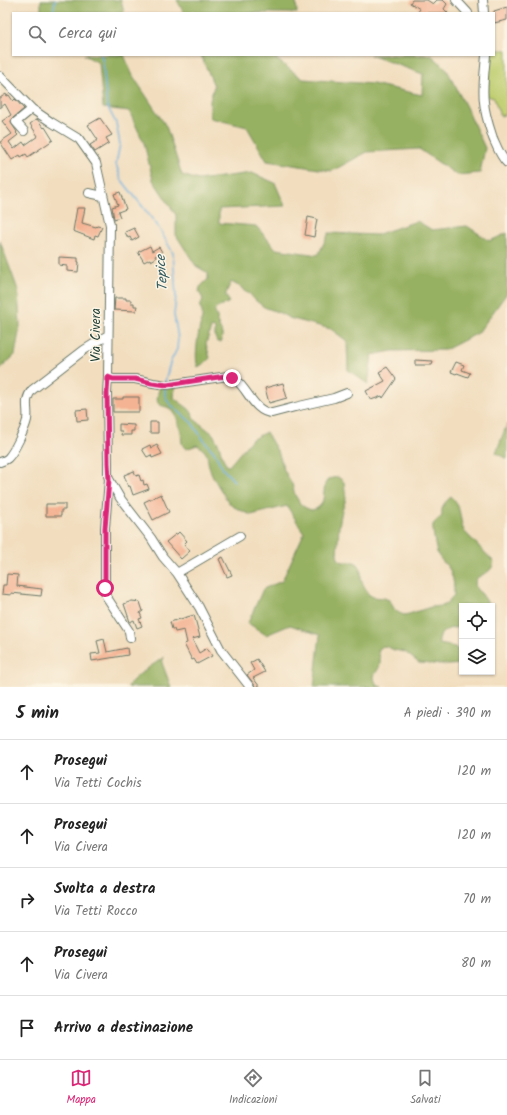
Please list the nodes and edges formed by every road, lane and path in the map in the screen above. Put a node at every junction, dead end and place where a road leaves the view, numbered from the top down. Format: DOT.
graph roads {
  1 [pos="456,0"];
  2 [pos="483,0"];
  3 [pos="467,12"];
  4 [pos="484,12"];
  5 [pos="486,56"];
  6 [pos="0,76"];
  7 [pos="32,109"];
  8 [pos="24,131"];
  9 [pos="507,162"];
  10 [pos="89,193"];
  11 [pos="103,196"];
  12 [pos="108,335"];
  13 [pos="108,377"];
  14 [pos="347,393"];
  15 [pos="0,462"];
  16 [pos="109,480"];
  17 [pos="240,536"];
  18 [pos="177,573"];
  19 [pos="130,638"];
  20 [pos="250,687"];
  1 -- 3 [label="street"];
  2 -- 4 [label="street"];
  5 -- 9 [label="street"];
  6 -- 7 [label="street, Via Civera"];
  7 -- 8 [label="street"];
  7 -- 11 [label="street, Via Civera"];
  10 -- 11 [label="street"];
  11 -- 12 [label="street, Via Civera"];
  12 -- 13 [label="street, Via Civera"];
  12 -- 15 [label="street"];
  13 -- 14 [label="street"];
  13 -- 16 [label="street, Via Civera"];
  16 -- 18 [label="street, Via Civera"];
  16 -- 19 [label="street"];
  17 -- 18 [label="street"];
  18 -- 20 [label="street, Via Civera"];
}
